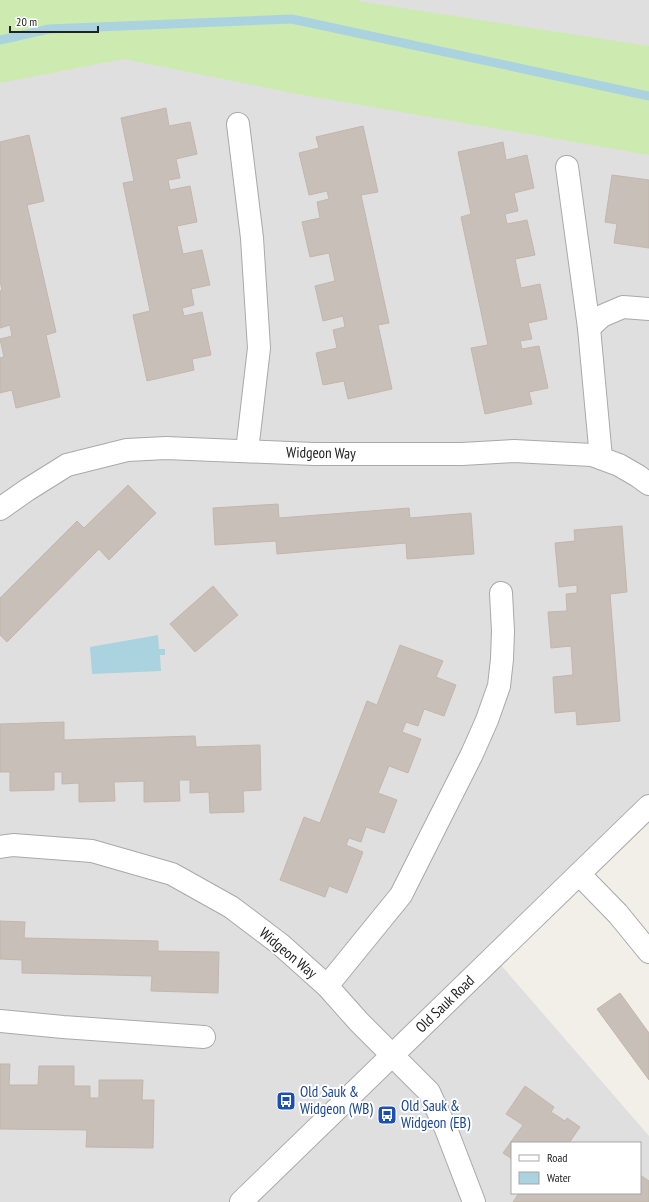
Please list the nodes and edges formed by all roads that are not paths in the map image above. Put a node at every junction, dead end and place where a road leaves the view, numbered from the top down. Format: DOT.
graph roads {
  1 [pos="238,124"];
  2 [pos="567,167"];
  3 [pos="649,309"];
  4 [pos="589,328"];
  5 [pos="247,451"];
  6 [pos="600,458"];
  7 [pos="649,484"];
  8 [pos="0,509"];
  9 [pos="501,593"];
  10 [pos="649,806"];
  11 [pos="0,847"];
  12 [pos="579,874"];
  13 [pos="649,952"];
  14 [pos="327,986"];
  15 [pos="0,1021"];
  16 [pos="204,1036"];
  17 [pos="392,1055"];
  18 [pos="241,1202"];
  19 [pos="474,1202"];
  1 -- 5 [label="street"];
  2 -- 4 [label="street"];
  3 -- 4 [label="street"];
  4 -- 6 [label="street"];
  5 -- 6 [label="street, Widgeon Way"];
  5 -- 8 [label="street, Widgeon Way"];
  6 -- 7 [label="street, Widgeon Way"];
  9 -- 14 [label="street"];
  10 -- 12 [label="street, Old Sauk Road"];
  11 -- 14 [label="street, Widgeon Way"];
  12 -- 13 [label="street"];
  12 -- 17 [label="street, Old Sauk Road"];
  14 -- 17 [label="street, Widgeon Way"];
  15 -- 16 [label="street"];
  17 -- 18 [label="street, Old Sauk Road"];
  17 -- 19 [label="street, Widgeon Way"];
}
